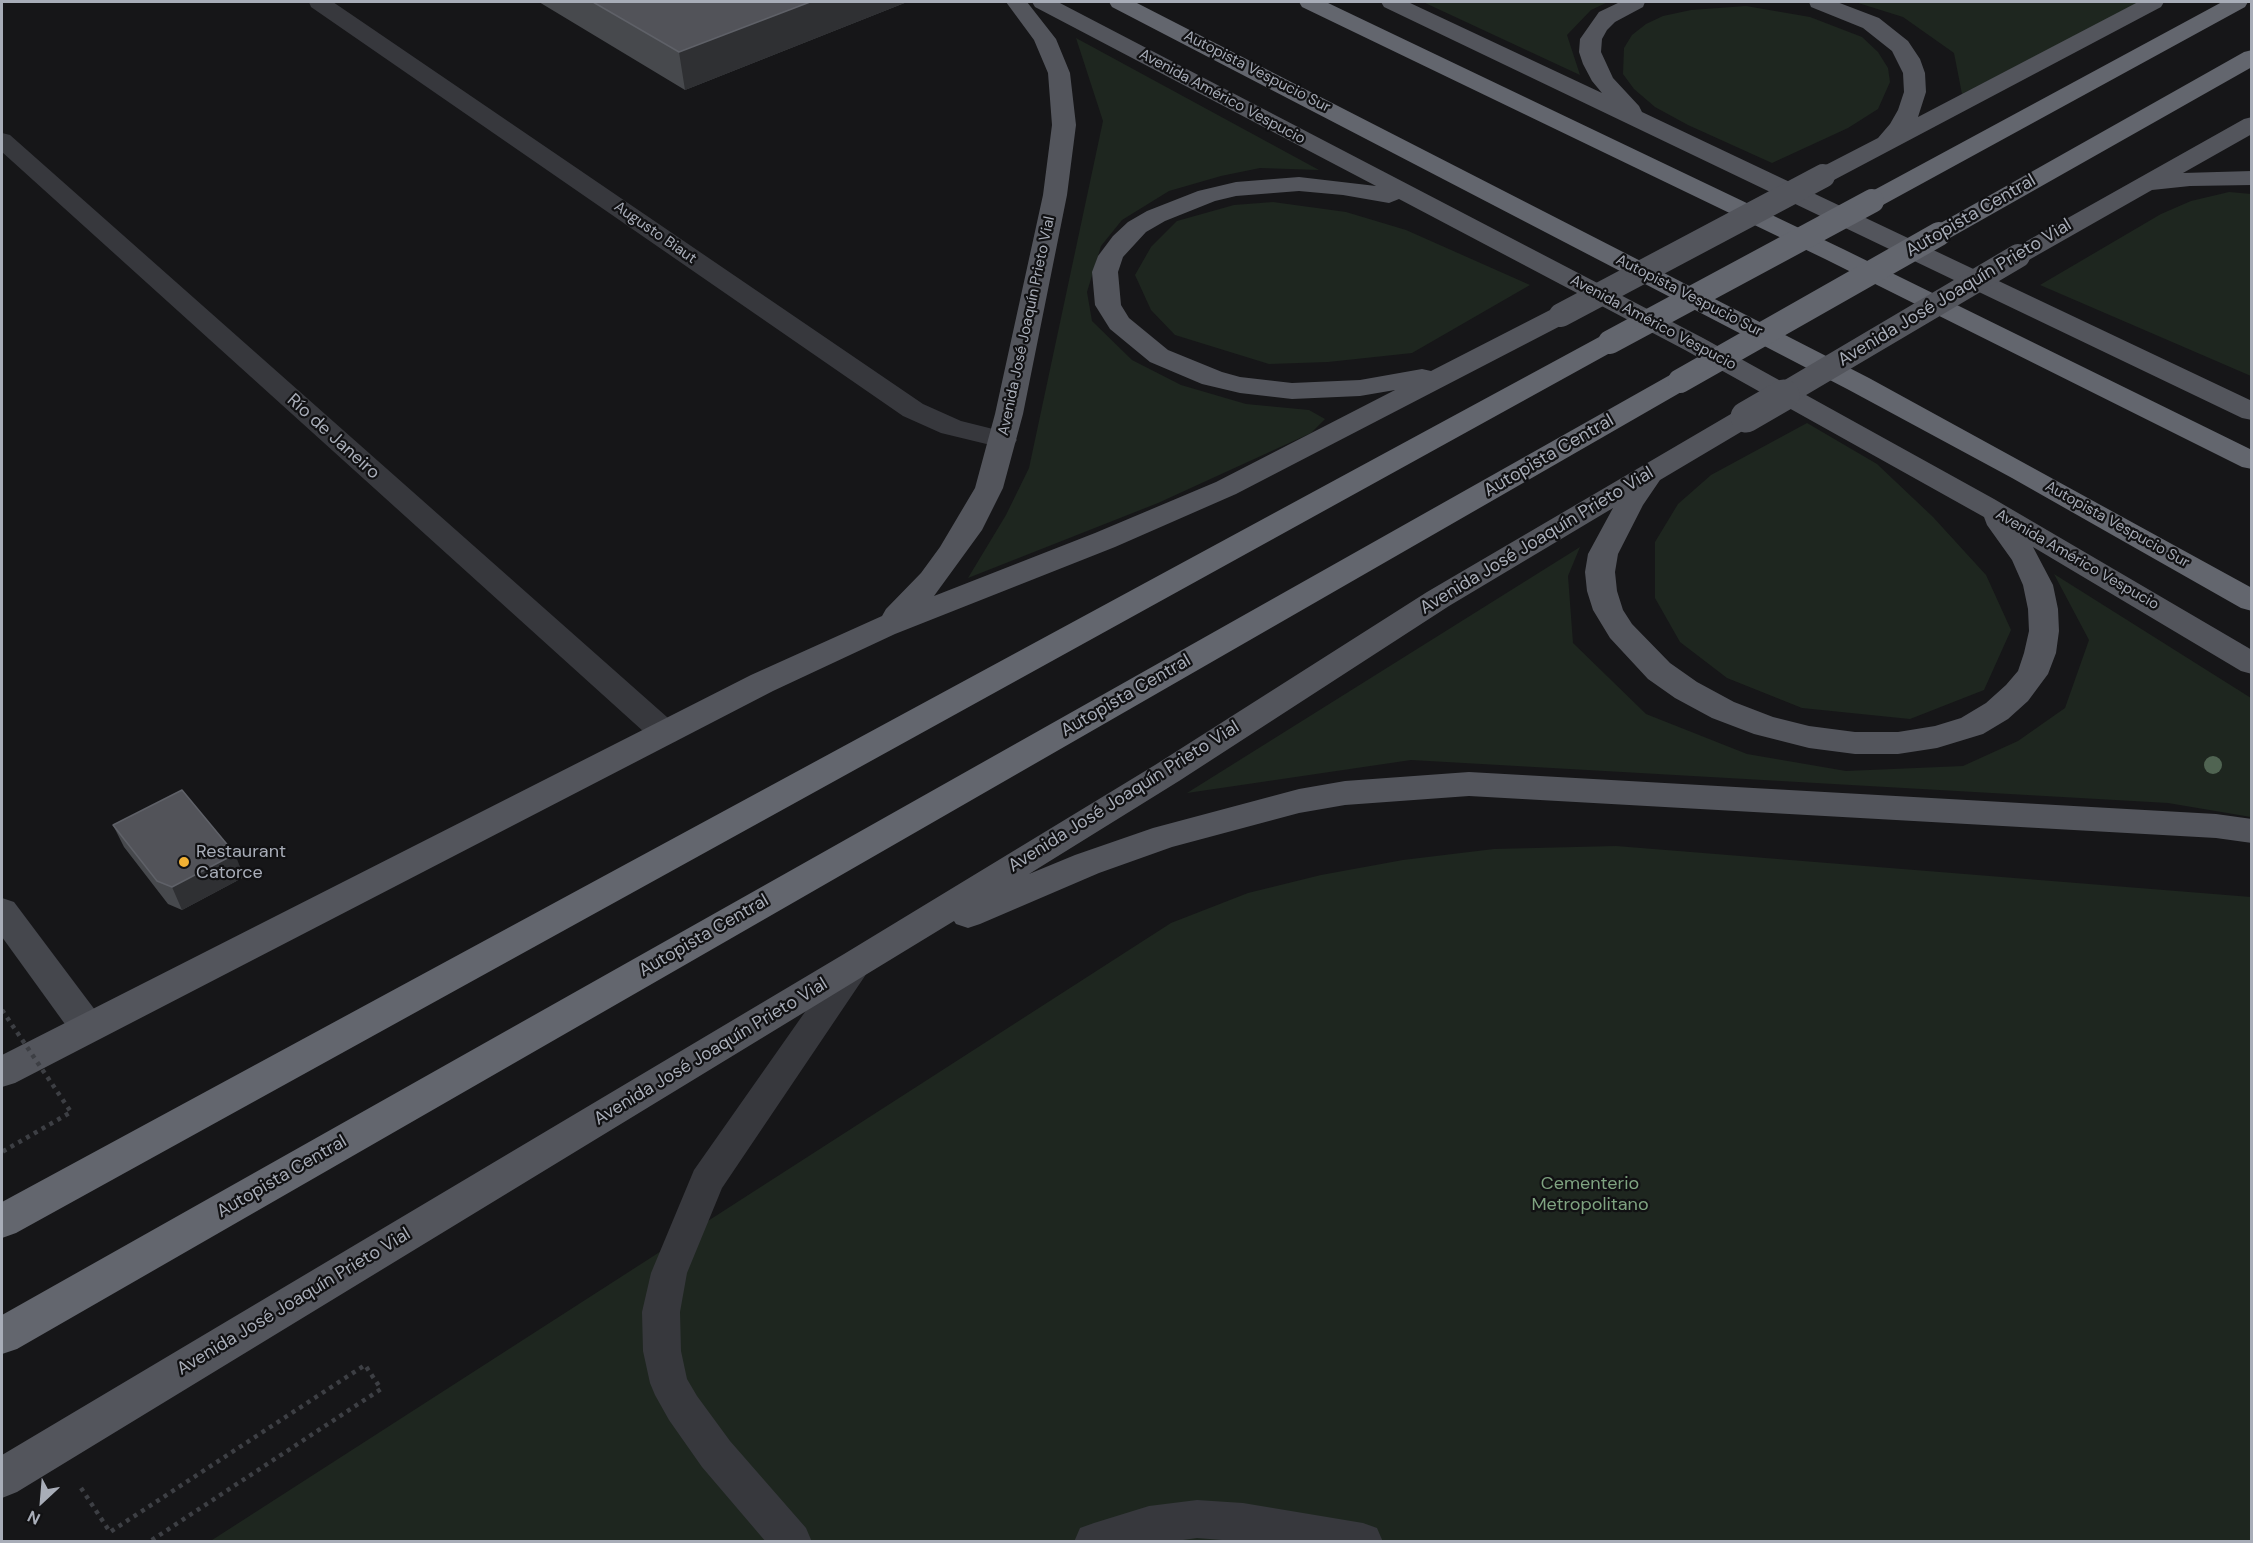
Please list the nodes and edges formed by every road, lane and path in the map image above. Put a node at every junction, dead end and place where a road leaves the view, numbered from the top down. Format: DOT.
graph roads {
  1 [pos="319,2"];
  2 [pos="1016,2"];
  3 [pos="1043,2"];
  4 [pos="1120,2"];
  5 [pos="1310,2"];
  6 [pos="1392,2"];
  7 [pos="1635,2"];
  8 [pos="1819,2"];
  9 [pos="2153,2"];
  10 [pos="2237,2"];
  11 [pos="2252,57"];
  12 [pos="2252,124"];
  13 [pos="1651,127"];
  14 [pos="2,140"];
  15 [pos="1884,144"];
  16 [pos="2252,178"];
  17 [pos="2131,190"];
  18 [pos="1426,205"];
  19 [pos="1472,362"];
  20 [pos="2252,412"];
  21 [pos="1003,440"];
  22 [pos="2252,461"];
  23 [pos="1651,474"];
  24 [pos="1984,505"];
  25 [pos="2252,601"];
  26 [pos="884,627"];
  27 [pos="2252,664"];
  28 [pos="665,733"];
  29 [pos="2252,831"];
  30 [pos="2,911"];
  31 [pos="857,964"];
  32 [pos="2,1010"];
  33 [pos="88,1028"];
  34 [pos="2,1072"];
  35 [pos="2,1152"];
  36 [pos="2,1221"];
  37 [pos="2,1336"];
  38 [pos="2,1478"];
  39 [pos="110,1532"];
  40 [pos="149,1542"];
  41 [pos="792,1542"];
  42 [pos="1094,1542"];
  43 [pos="1363,1542"];
  1 -- 21 [label="street, Augusto Biaut"];
  2 -- 21 [label="main road, Avenida José Joaquín Prieto Vial"];
  3 -- 18 [label="main road, Avenida Américo Vespucio"];
  4 -- 25 [label="highway, Autopista Vespucio Sur"];
  5 -- 22 [label="highway"];
  6 -- 13 [label="main road"];
  7 -- 13 [label="main road"];
  8 -- 15 [label="main road"];
  9 -- 15 [label="main road, Avenida José Joaquín Prieto Vial"];
  10 -- 36 [label="highway, bridge"];
  11 -- 37 [label="highway, Autopista Central, bridge"];
  12 -- 17 [label="main road, Avenida José Joaquín Prieto Vial"];
  13 -- 20 [label="main road"];
  14 -- 28 [label="street, Río de Janeiro"];
  15 -- 19 [label="main road, Avenida José Joaquín Prieto Vial, bridge"];
  16 -- 17 [label="main road"];
  17 -- 23 [label="main road, Avenida José Joaquín Prieto Vial, bridge"];
  18 -- 19 [label="main road"];
  18 -- 24 [label="main road, Avenida Américo Vespucio"];
  19 -- 26 [label="main road, Avenida José Joaquín Prieto Vial"];
  21 -- 26 [label="main road, Avenida José Joaquín Prieto Vial"];
  23 -- 24 [label="main road"];
  23 -- 31 [label="main road, Avenida José Joaquín Prieto Vial"];
  24 -- 27 [label="main road, Avenida Américo Vespucio"];
  26 -- 28 [label="main road, Avenida José Joaquín Prieto Vial"];
  28 -- 33 [label="main road, Avenida José Joaquín Prieto Vial"];
  29 -- 31 [label="main road"];
  30 -- 33 [label="street"];
  31 -- 38 [label="main road, Avenida José Joaquín Prieto Vial"];
  31 -- 41 [label="lane"];
  32 -- 35 [label="path, bridge"];
  33 -- 34 [label="main road, Avenida José Joaquín Prieto Vial"];
  39 -- 40 [label="path"];
  42 -- 43 [label="lane"];
}
